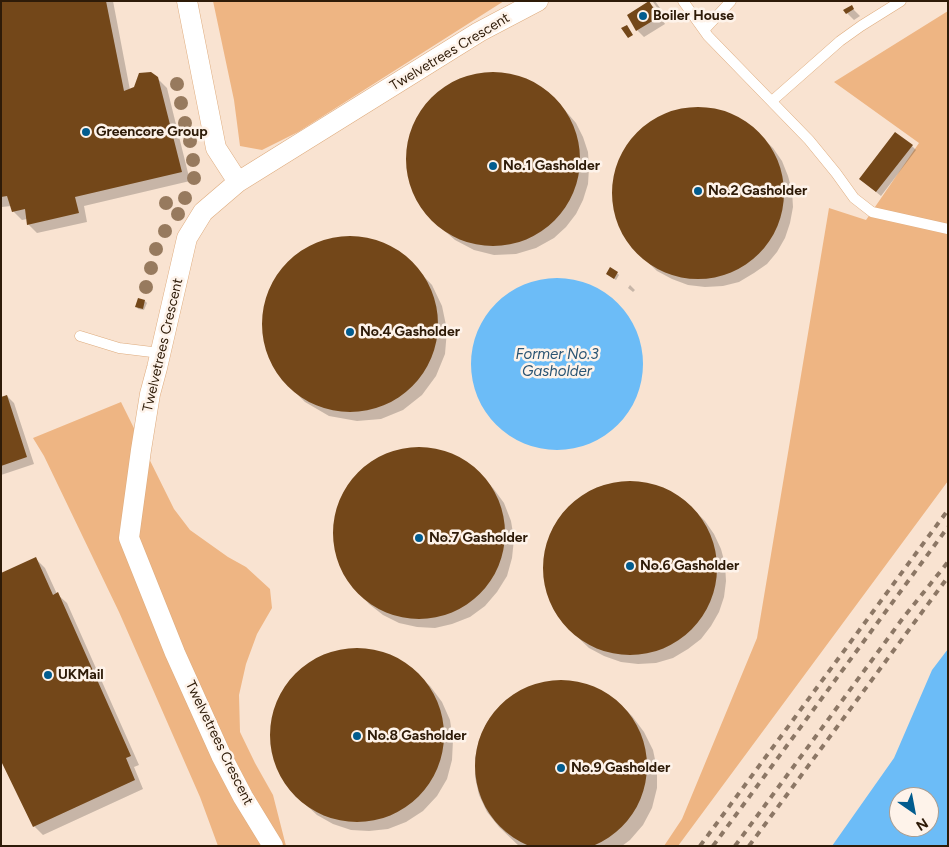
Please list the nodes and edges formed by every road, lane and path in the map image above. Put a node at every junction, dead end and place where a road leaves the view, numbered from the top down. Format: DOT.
graph roads {
  1 [pos="186,1"];
  2 [pos="538,1"];
  3 [pos="684,1"];
  4 [pos="731,1"];
  5 [pos="901,1"];
  6 [pos="704,30"];
  7 [pos="772,101"];
  8 [pos="238,182"];
  9 [pos="948,228"];
  10 [pos="80,336"];
  11 [pos="160,353"];
  12 [pos="273,846"];
  1 -- 8 [label="street"];
  2 -- 8 [label="street, Twelvetrees Crescent"];
  3 -- 6 [label="lane"];
  4 -- 6 [label="lane"];
  5 -- 7 [label="lane"];
  6 -- 7 [label="lane"];
  7 -- 9 [label="lane"];
  8 -- 11 [label="street, Twelvetrees Crescent"];
  10 -- 11 [label="lane"];
  11 -- 12 [label="street, Twelvetrees Crescent"];
}
